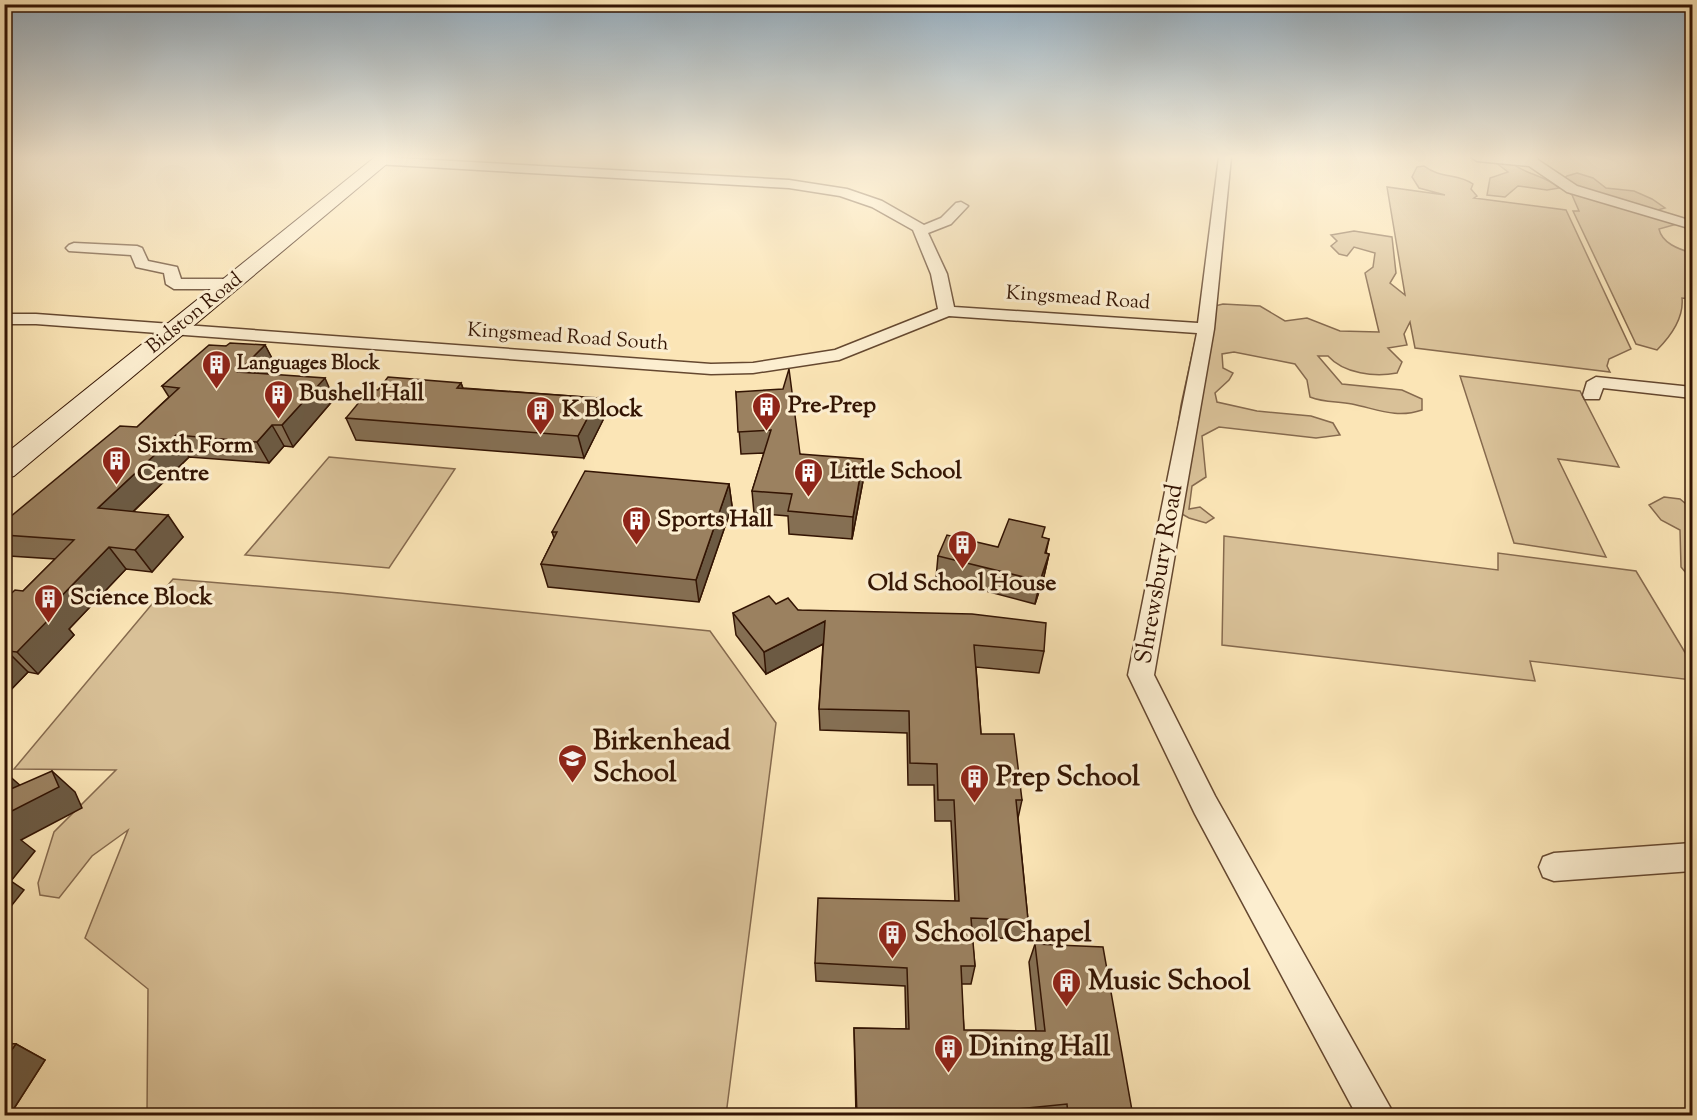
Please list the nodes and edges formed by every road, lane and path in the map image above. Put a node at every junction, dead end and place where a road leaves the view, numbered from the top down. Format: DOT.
graph roads {
  1 [pos="322,209"];
  2 [pos="885,209"];
  3 [pos="958,209"];
  4 [pos="1219,209"];
  5 [pos="1640,209"];
  6 [pos="946,221"];
  7 [pos="1692,225"];
  8 [pos="965,230"];
  9 [pos="920,231"];
  10 [pos="74,248"];
  11 [pos="232,284"];
  12 [pos="946,311"];
  13 [pos="4,319"];
  14 [pos="177,329"];
  15 [pos="1206,329"];
  16 [pos="1692,393"];
  17 [pos="1592,395"];
  18 [pos="4,470"];
  19 [pos="1692,857"];
  20 [pos="1554,867"];
  21 [pos="1377,1116"];
  1 -- 11 [label="main road, Bidston Road"];
  2 -- 9 [label="street"];
  3 -- 6 [label="street"];
  4 -- 15 [label="street, Shrewsbury Road"];
  5 -- 7 [label="street"];
  6 -- 8 [label="street"];
  6 -- 9 [label="street"];
  9 -- 12 [label="street"];
  10 -- 11 [label="street"];
  11 -- 14 [label="main road, Bidston Road"];
  12 -- 14 [label="street, Kingsmead Road South"];
  12 -- 15 [label="street, Kingsmead Road"];
  13 -- 14 [label="street, Kingsmead Road South"];
  14 -- 18 [label="main road, Bidston Road"];
  15 -- 21 [label="street, Shrewsbury Road"];
  16 -- 17 [label="street"];
  19 -- 20 [label="street"];
}
